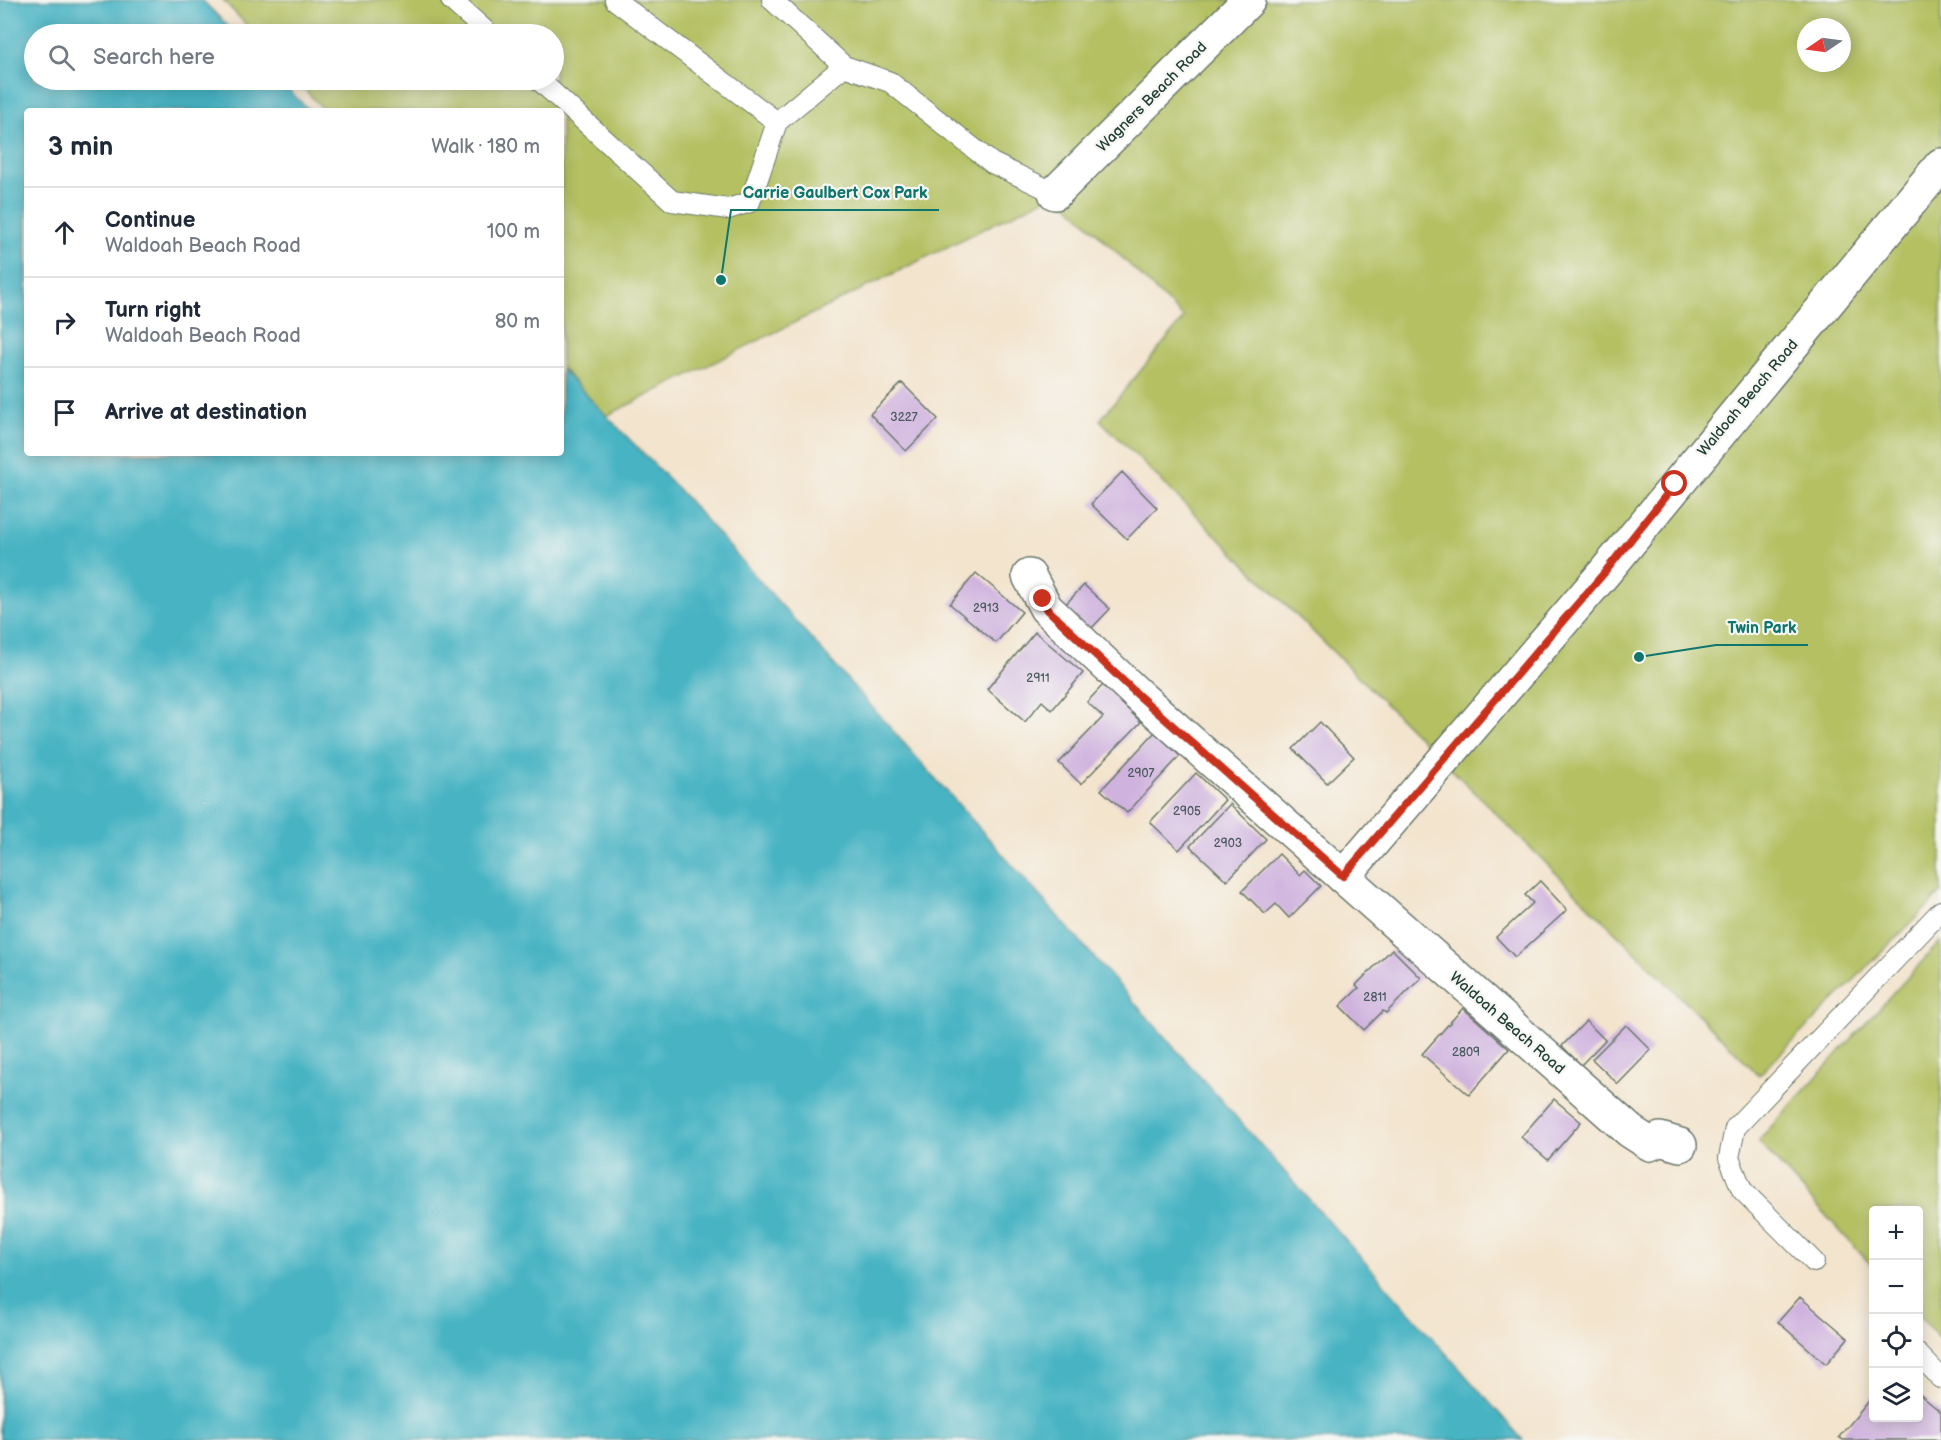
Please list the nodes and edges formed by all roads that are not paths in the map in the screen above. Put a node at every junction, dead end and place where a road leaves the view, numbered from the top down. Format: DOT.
graph roads {
  1 [pos="452,0"];
  2 [pos="615,0"];
  3 [pos="772,0"];
  4 [pos="1249,0"];
  5 [pos="478,24"];
  6 [pos="844,66"];
  7 [pos="550,90"];
  8 [pos="777,122"];
  9 [pos="1941,165"];
  10 [pos="1055,193"];
  11 [pos="1029,576"];
  12 [pos="1343,876"];
  13 [pos="1941,911"];
  14 [pos="1680,1145"];
  15 [pos="1814,1262"];
  16 [pos="1923,1359"];
  17 [pos="1941,1378"];
  1 -- 5 [label="lane"];
  2 -- 8 [label="lane"];
  3 -- 6 [label="lane"];
  4 -- 10 [label="street, Wagners Beach Road"];
  6 -- 8 [label="lane"];
  6 -- 10 [label="lane"];
  7 -- 8 [label="lane"];
  9 -- 12 [label="street, Waldoah Beach Road"];
  11 -- 12 [label="street, Waldoah Beach Road"];
  12 -- 14 [label="street, Waldoah Beach Road"];
  13 -- 15 [label="lane"];
  16 -- 17 [label="lane"];
}
